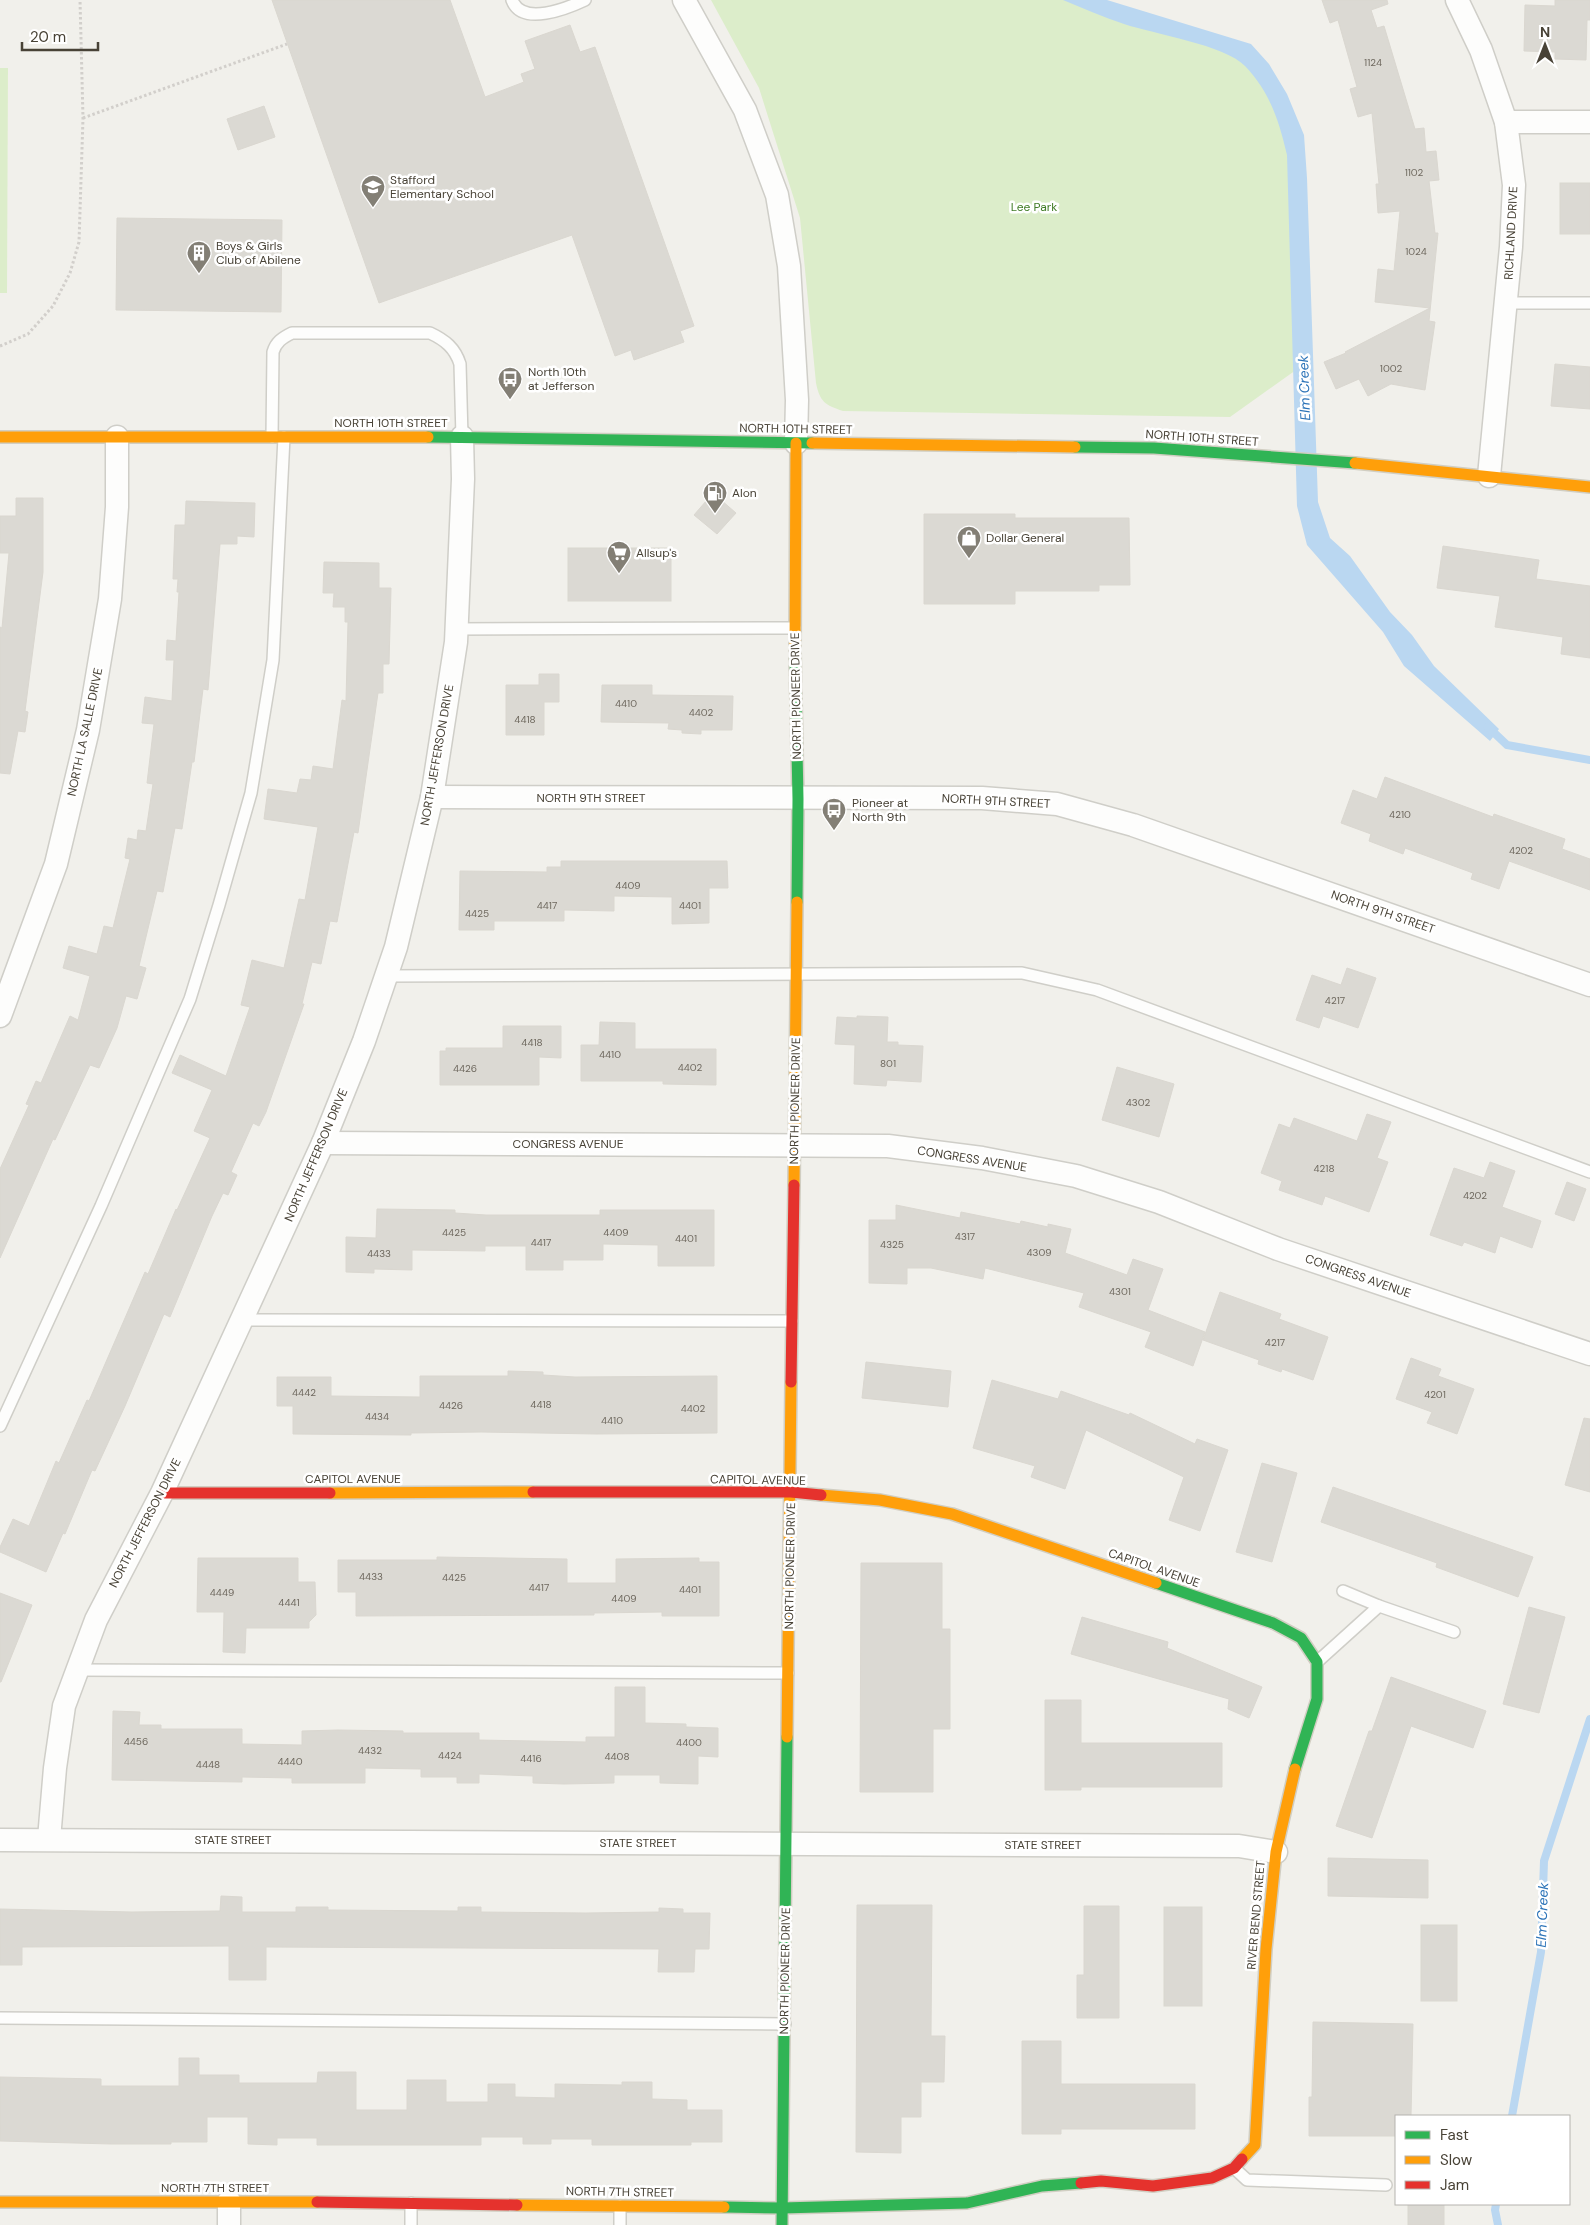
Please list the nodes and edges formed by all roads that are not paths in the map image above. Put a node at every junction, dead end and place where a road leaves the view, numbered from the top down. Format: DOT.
graph roads {
  1 [pos="512,0"];
  2 [pos="585,0"];
  3 [pos="684,0"];
  4 [pos="1457,0"];
  5 [pos="1506,122"];
  6 [pos="1590,122"];
  7 [pos="1506,303"];
  8 [pos="1590,303"];
  9 [pos="0,437"];
  10 [pos="116,437"];
  11 [pos="272,437"];
  12 [pos="284,437"];
  13 [pos="462,437"];
  14 [pos="796,443"];
  15 [pos="1489,476"];
  16 [pos="1590,487"];
  17 [pos="795,628"];
  18 [pos="456,629"];
  19 [pos="432,797"];
  20 [pos="798,800"];
  21 [pos="796,974"];
  22 [pos="386,976"];
  23 [pos="1590,985"];
  24 [pos="0,1016"];
  25 [pos="322,1143"];
  26 [pos="794,1145"];
  27 [pos="1590,1172"];
  28 [pos="242,1320"];
  29 [pos="792,1321"];
  30 [pos="1590,1354"];
  31 [pos="0,1426"];
  32 [pos="791,1492"];
  33 [pos="162,1493"];
  34 [pos="1343,1591"];
  35 [pos="1379,1606"];
  36 [pos="1454,1632"];
  37 [pos="1316,1662"];
  38 [pos="77,1670"];
  39 [pos="788,1673"];
  40 [pos="49,1839"];
  41 [pos="0,1840"];
  42 [pos="786,1844"];
  43 [pos="1276,1852"];
  44 [pos="0,2018"];
  45 [pos="784,2024"];
  46 [pos="1234,2168"];
  47 [pos="1386,2185"];
  48 [pos="229,2201"];
  49 [pos="0,2202"];
  50 [pos="411,2204"];
  51 [pos="620,2206"];
  52 [pos="782,2208"];
  53 [pos="229,2225"];
  54 [pos="411,2225"];
  55 [pos="620,2225"];
  56 [pos="782,2225"];
  1 -- 2 [label="lane"];
  3 -- 14 [label="street, NORTH PIONEER DRIVE"];
  4 -- 5 [label="street, RICHLAND DRIVE"];
  5 -- 6 [label="street"];
  5 -- 7 [label="street, RICHLAND DRIVE"];
  7 -- 8 [label="lane"];
  7 -- 15 [label="street, RICHLAND DRIVE"];
  9 -- 10 [label="street, NORTH 10TH STREET"];
  10 -- 11 [label="street, NORTH 10TH STREET"];
  10 -- 24 [label="street, NORTH LA SALLE DRIVE"];
  11 -- 12 [label="street, NORTH 10TH STREET"];
  11 -- 13 [label="lane"];
  12 -- 13 [label="street, NORTH 10TH STREET"];
  12 -- 31 [label="lane"];
  13 -- 14 [label="street, NORTH 10TH STREET"];
  13 -- 18 [label="street, NORTH JEFFERSON DRIVE"];
  14 -- 15 [label="street, NORTH 10TH STREET"];
  14 -- 17 [label="street, NORTH PIONEER DRIVE"];
  15 -- 16 [label="street, NORTH 10TH STREET"];
  17 -- 18 [label="lane"];
  17 -- 20 [label="street, NORTH PIONEER DRIVE"];
  18 -- 19 [label="street, NORTH JEFFERSON DRIVE"];
  19 -- 20 [label="street, NORTH 9TH STREET"];
  19 -- 22 [label="street, NORTH JEFFERSON DRIVE"];
  20 -- 21 [label="street, NORTH PIONEER DRIVE"];
  20 -- 23 [label="street, NORTH 9TH STREET"];
  21 -- 22 [label="lane"];
  21 -- 26 [label="street, NORTH PIONEER DRIVE"];
  21 -- 27 [label="lane"];
  22 -- 25 [label="street, NORTH JEFFERSON DRIVE"];
  25 -- 26 [label="street, CONGRESS AVENUE"];
  25 -- 28 [label="street, NORTH JEFFERSON DRIVE"];
  26 -- 29 [label="street, NORTH PIONEER DRIVE"];
  26 -- 30 [label="street, CONGRESS AVENUE"];
  28 -- 29 [label="lane"];
  28 -- 33 [label="street, NORTH JEFFERSON DRIVE"];
  29 -- 32 [label="street, NORTH PIONEER DRIVE"];
  32 -- 33 [label="street, CAPITOL AVENUE"];
  32 -- 37 [label="street, CAPITOL AVENUE"];
  32 -- 39 [label="street, NORTH PIONEER DRIVE"];
  33 -- 38 [label="street, NORTH JEFFERSON DRIVE"];
  34 -- 35 [label="lane"];
  35 -- 36 [label="lane"];
  35 -- 37 [label="lane"];
  37 -- 43 [label="street, RIVER BEND STREET"];
  38 -- 39 [label="lane"];
  38 -- 40 [label="street, NORTH JEFFERSON DRIVE"];
  39 -- 42 [label="street, NORTH PIONEER DRIVE"];
  40 -- 41 [label="street, STATE STREET"];
  40 -- 42 [label="street, STATE STREET"];
  42 -- 43 [label="street, STATE STREET"];
  42 -- 45 [label="street, NORTH PIONEER DRIVE"];
  43 -- 46 [label="street, RIVER BEND STREET"];
  44 -- 45 [label="lane"];
  45 -- 52 [label="street, NORTH PIONEER DRIVE"];
  46 -- 47 [label="lane"];
  46 -- 52 [label="street, NORTH 7TH STREET"];
  48 -- 49 [label="street, NORTH 7TH STREET"];
  48 -- 50 [label="street, NORTH 7TH STREET"];
  48 -- 53 [label="street"];
  50 -- 51 [label="street, NORTH 7TH STREET"];
  50 -- 54 [label="lane"];
  51 -- 52 [label="street, NORTH 7TH STREET"];
  51 -- 55 [label="lane"];
  52 -- 56 [label="street, NORTH PIONEER DRIVE"];
}
